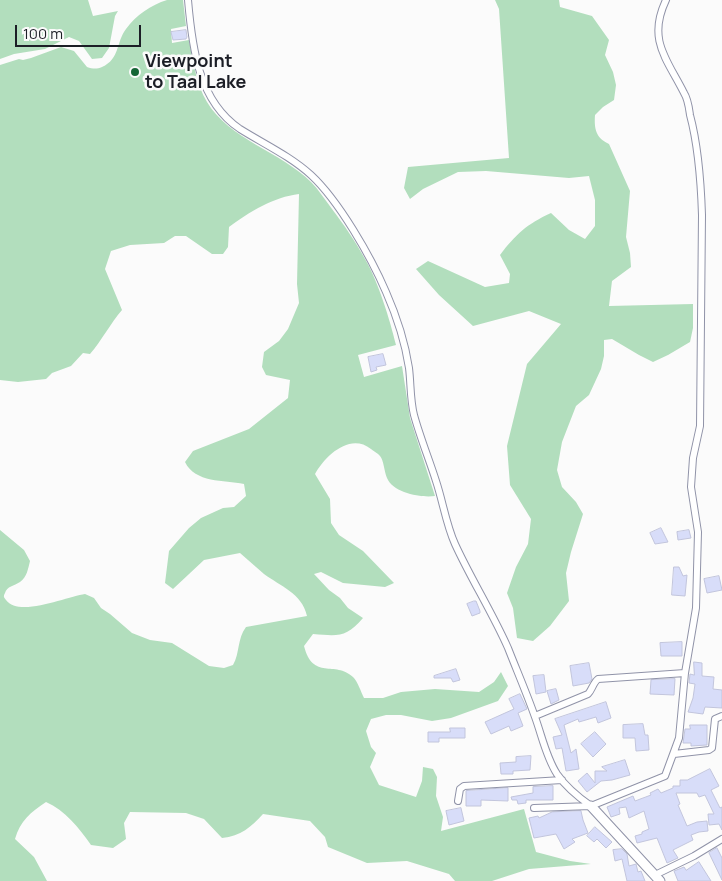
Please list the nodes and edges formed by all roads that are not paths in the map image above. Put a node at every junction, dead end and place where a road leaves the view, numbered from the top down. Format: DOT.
graph roads {
  1 [pos="188,0"];
  2 [pos="666,0"];
  3 [pos="685,673"];
  4 [pos="535,716"];
  5 [pos="722,716"];
  6 [pos="674,754"];
  7 [pos="562,780"];
  8 [pos="458,801"];
  9 [pos="591,806"];
  10 [pos="534,808"];
  11 [pos="722,839"];
  12 [pos="658,878"];
  1 -- 4 [label="street"];
  2 -- 3 [label="street"];
  3 -- 4 [label="street"];
  3 -- 6 [label="street"];
  4 -- 7 [label="street"];
  5 -- 6 [label="street"];
  6 -- 9 [label="street"];
  7 -- 8 [label="street"];
  7 -- 9 [label="street"];
  9 -- 10 [label="street"];
  9 -- 12 [label="street"];
  11 -- 12 [label="street"];
}
